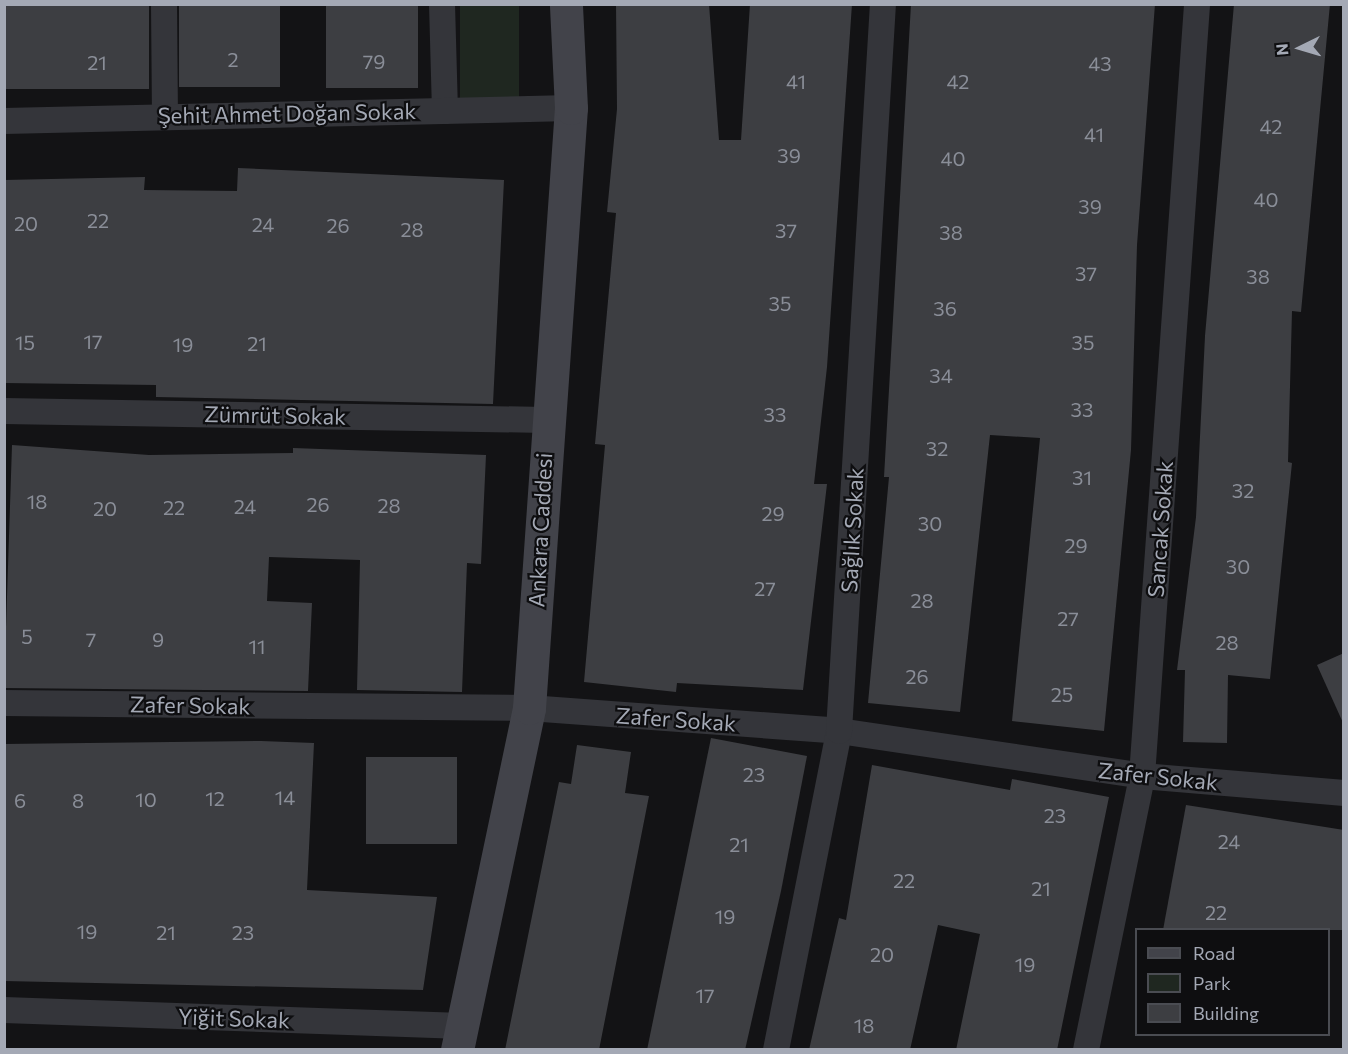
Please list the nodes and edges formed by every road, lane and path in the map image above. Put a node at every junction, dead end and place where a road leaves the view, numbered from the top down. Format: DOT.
graph roads {
  1 [pos="164,4"];
  2 [pos="442,4"];
  3 [pos="566,4"];
  4 [pos="883,4"];
  5 [pos="1197,4"];
  6 [pos="571,108"];
  7 [pos="445,111"];
  8 [pos="165,114"];
  9 [pos="4,122"];
  10 [pos="4,411"];
  11 [pos="546,420"];
  12 [pos="4,704"];
  13 [pos="529,708"];
  14 [pos="839,731"];
  15 [pos="1142,776"];
  16 [pos="1344,793"];
  17 [pos="4,1010"];
  18 [pos="460,1038"];
  19 [pos="776,1050"];
  20 [pos="1086,1050"];
  1 -- 8 [label="street"];
  2 -- 7 [label="street"];
  3 -- 6 [label="main road, Ankara Caddesi"];
  4 -- 14 [label="street, Sağlık Sokak"];
  5 -- 15 [label="street, Sancak Sokak"];
  6 -- 7 [label="street, Şehit Ahmet Doğan Sokak"];
  6 -- 11 [label="main road, Ankara Caddesi"];
  7 -- 8 [label="street, Şehit Ahmet Doğan Sokak"];
  8 -- 9 [label="street, Şehit Ahmet Doğan Sokak"];
  10 -- 11 [label="street, Zümrüt Sokak"];
  11 -- 13 [label="main road, Ankara Caddesi"];
  12 -- 13 [label="street, Zafer Sokak"];
  13 -- 14 [label="street, Zafer Sokak"];
  13 -- 18 [label="main road, Ankara Caddesi"];
  14 -- 15 [label="street, Zafer Sokak"];
  14 -- 19 [label="street, Sağlık Sokak"];
  15 -- 16 [label="street, Zafer Sokak"];
  15 -- 20 [label="street, Sancak Sokak"];
  17 -- 18 [label="street, Yiğit Sokak"];
}
